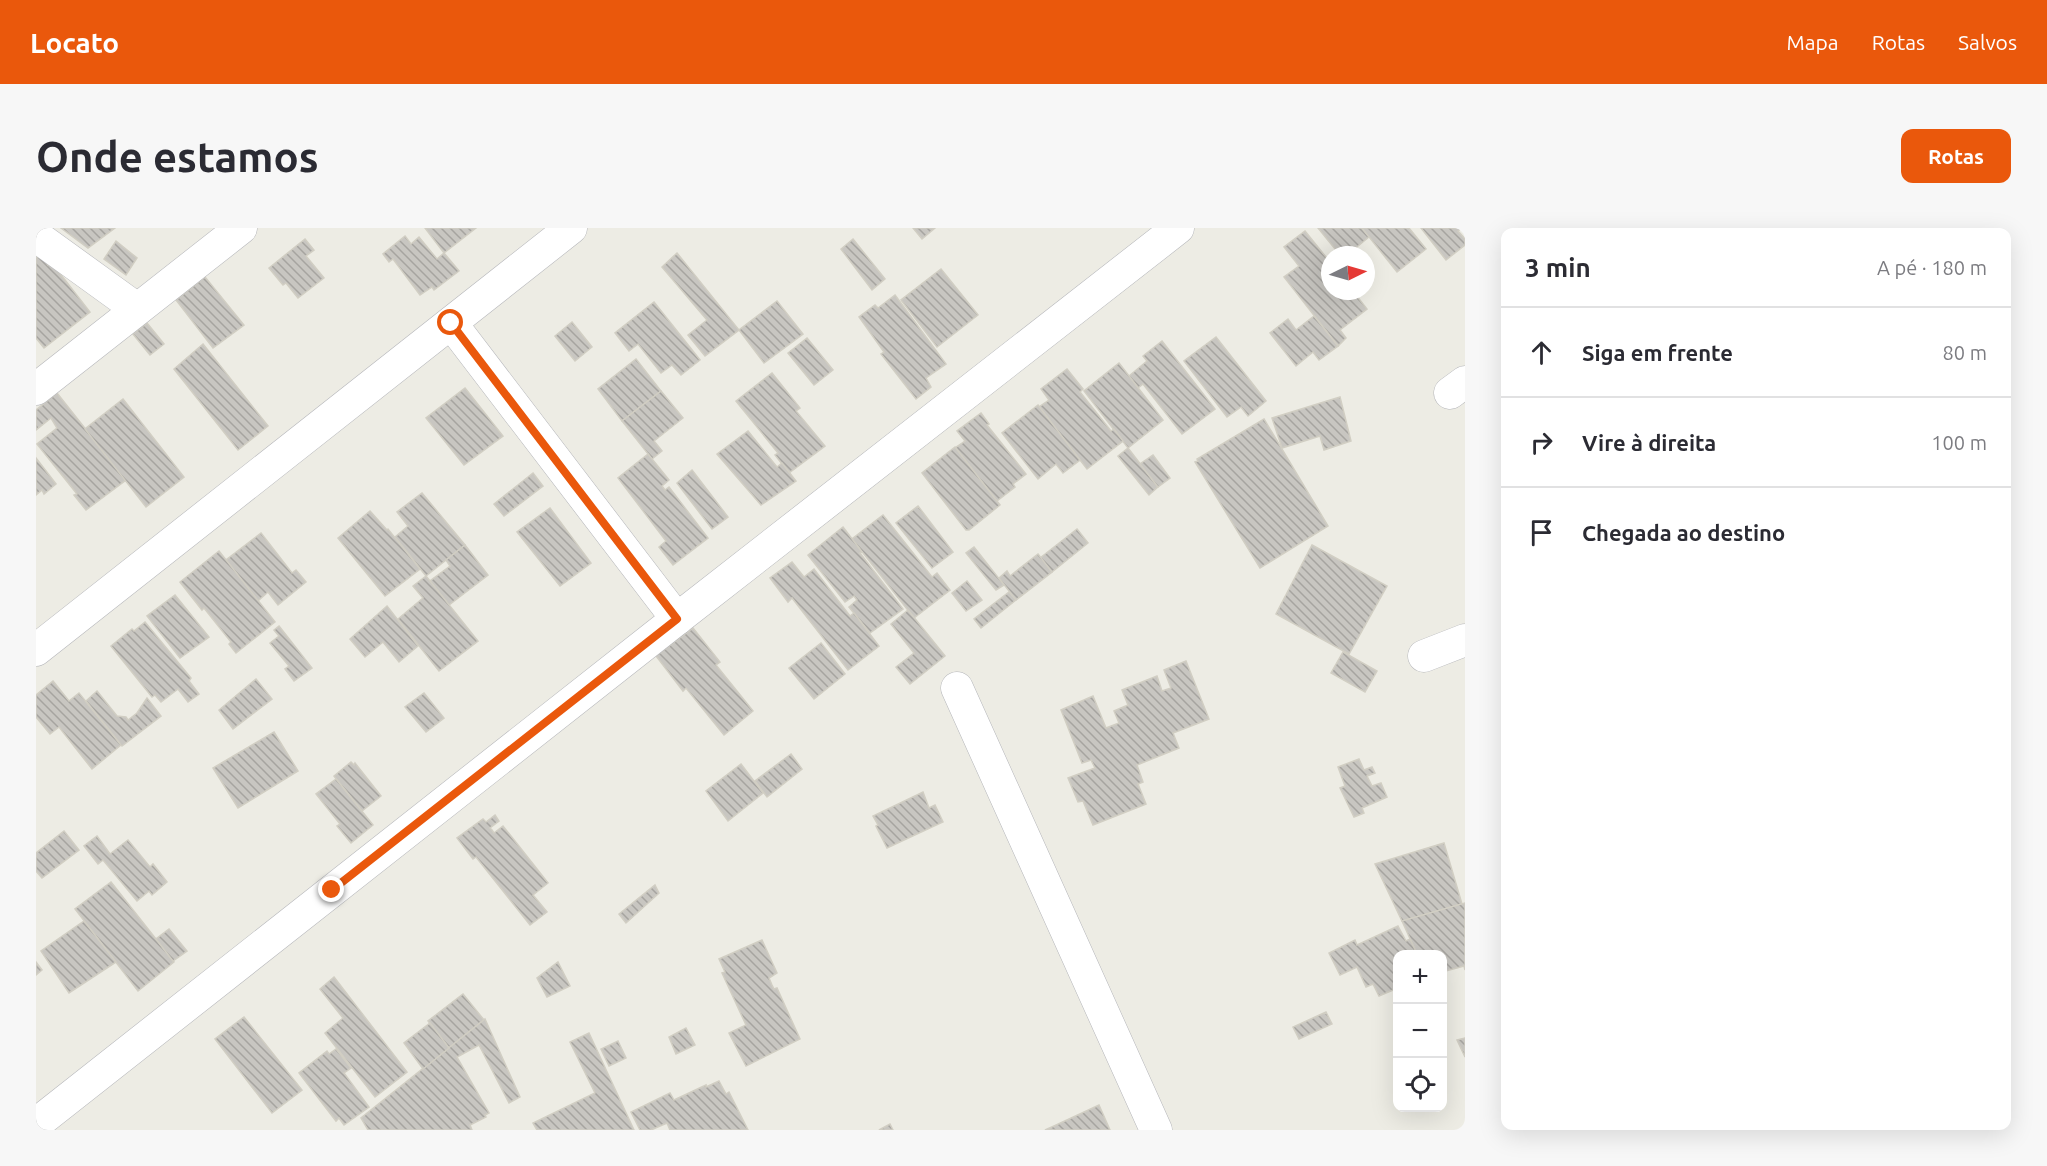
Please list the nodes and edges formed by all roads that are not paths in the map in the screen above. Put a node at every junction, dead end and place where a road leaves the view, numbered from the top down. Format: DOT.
graph roads {
  1 [pos="241,228"];
  2 [pos="572,228"];
  3 [pos="1178,228"];
  4 [pos="36,236"];
  5 [pos="137,309"];
  6 [pos="451,323"];
  7 [pos="36,389"];
  8 [pos="677,619"];
  9 [pos="1465,640"];
  10 [pos="36,650"];
  11 [pos="1424,656"];
  12 [pos="957,688"];
  13 [pos="36,1124"];
  14 [pos="1156,1130"];
  1 -- 5 [label="street"];
  2 -- 6 [label="street"];
  3 -- 8 [label="street"];
  4 -- 5 [label="street"];
  5 -- 7 [label="street"];
  6 -- 8 [label="street"];
  6 -- 10 [label="street"];
  8 -- 13 [label="street"];
  9 -- 11 [label="street"];
  12 -- 14 [label="street"];
}
